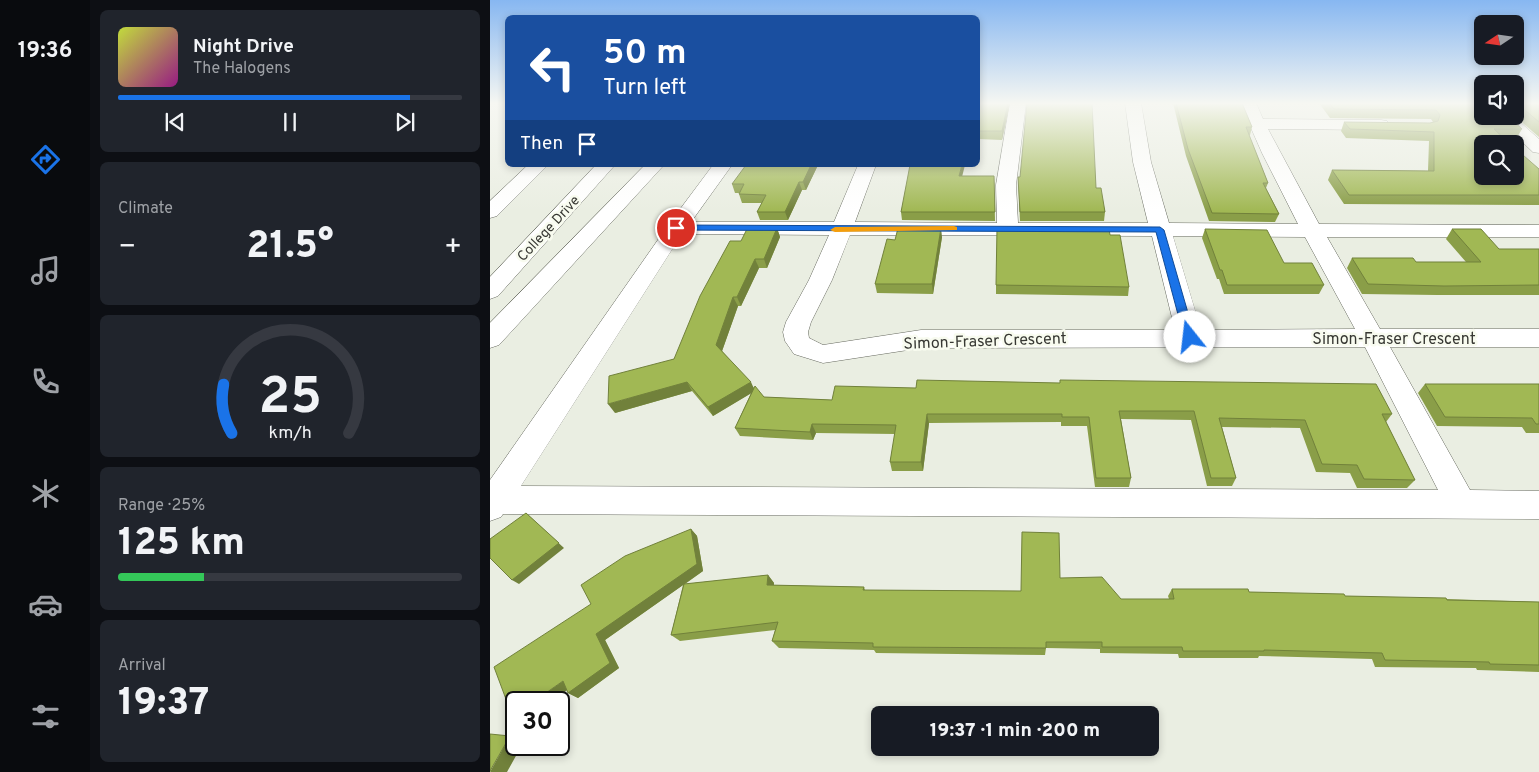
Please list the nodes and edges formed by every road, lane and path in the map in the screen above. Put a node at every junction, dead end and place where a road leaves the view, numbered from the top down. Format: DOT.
graph roads {
  1 [pos="1013,139"];
  2 [pos="1138,139"];
  3 [pos="1265,139"];
  4 [pos="1529,139"];
  5 [pos="1539,148"];
  6 [pos="537,167"];
  7 [pos="604,167"];
  8 [pos="653,167"];
  9 [pos="722,167"];
  10 [pos="866,167"];
  11 [pos="490,212"];
  12 [pos="676,228"];
  13 [pos="1008,228"];
  14 [pos="841,230"];
  15 [pos="1160,230"];
  16 [pos="1312,230"];
  17 [pos="1539,231"];
  18 [pos="490,291"];
  19 [pos="1190,337"];
  20 [pos="1372,337"];
  21 [pos="1539,338"];
  22 [pos="490,339"];
  23 [pos="492,503"];
  24 [pos="1461,504"];
  25 [pos="1539,504"];
  1 -- 13 [label="main road"];
  2 -- 15 [label="main road"];
  3 -- 16 [label="main road"];
  4 -- 5 [label="main road"];
  6 -- 11 [label="main road"];
  7 -- 18 [label="main road, College Drive"];
  8 -- 22 [label="main road"];
  9 -- 12 [label="main road"];
  10 -- 14 [label="main road, Simon-Fraser Crescent"];
  12 -- 14 [label="main road"];
  12 -- 23 [label="main road"];
  13 -- 14 [label="main road"];
  13 -- 15 [label="main road"];
  14 -- 19 [label="main road, Simon-Fraser Crescent"];
  15 -- 16 [label="main road"];
  15 -- 19 [label="main road"];
  16 -- 17 [label="main road"];
  16 -- 20 [label="main road"];
  19 -- 20 [label="main road, Simon-Fraser Crescent"];
  20 -- 21 [label="main road, Simon-Fraser Crescent"];
  20 -- 24 [label="main road"];
  23 -- 24 [label="main road"];
  24 -- 25 [label="main road"];
}
